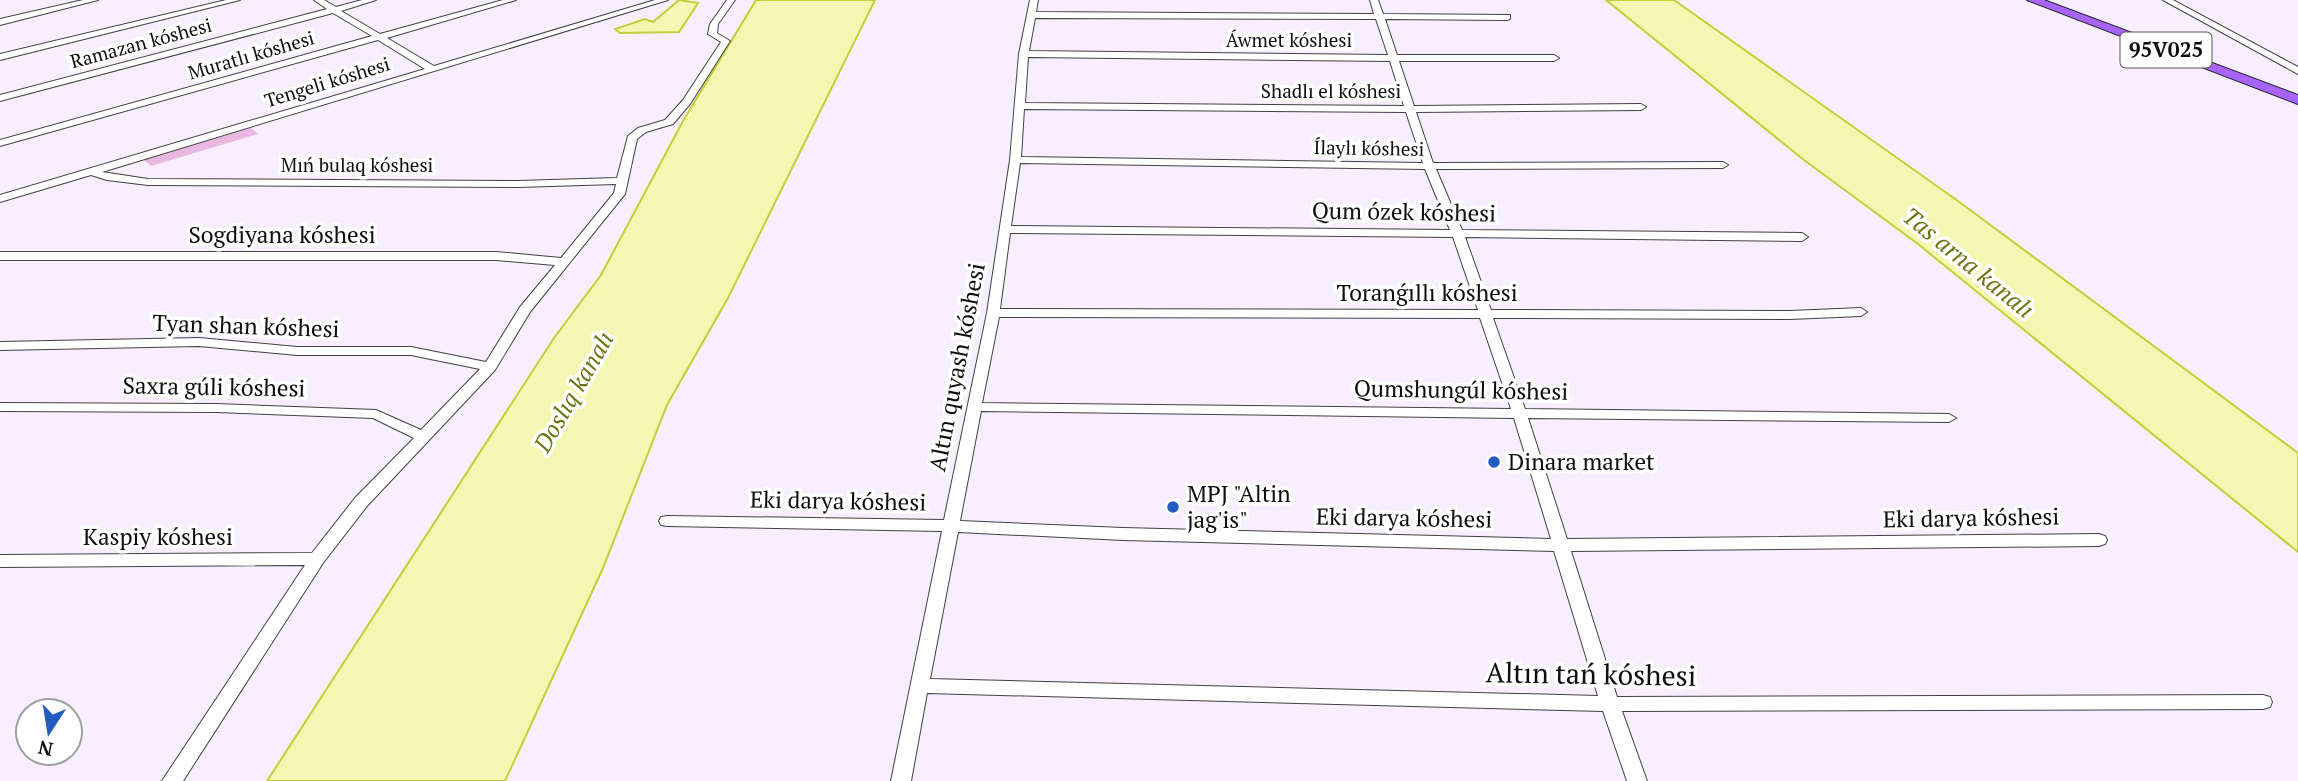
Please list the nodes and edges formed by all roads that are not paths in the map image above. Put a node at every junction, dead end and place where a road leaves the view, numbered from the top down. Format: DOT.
graph roads {
  1 [pos="94,0"];
  2 [pos="236,0"];
  3 [pos="318,0"];
  4 [pos="372,0"];
  5 [pos="512,0"];
  6 [pos="664,0"];
  7 [pos="732,0"];
  8 [pos="1374,0"];
  9 [pos="2033,0"];
  10 [pos="2167,0"];
  11 [pos="1033,7"];
  12 [pos="336,10"];
  13 [pos="1507,17"];
  14 [pos="1380,18"];
  15 [pos="0,22"];
  16 [pos="379,37"];
  17 [pos="1024,54"];
  18 [pos="0,57"];
  19 [pos="1392,57"];
  20 [pos="1553,58"];
  21 [pos="432,68"];
  22 [pos="2298,71"];
  23 [pos="0,98"];
  24 [pos="2298,100"];
  25 [pos="1021,106"];
  26 [pos="1641,107"];
  27 [pos="1409,109"];
  28 [pos="0,143"];
  29 [pos="1015,160"];
  30 [pos="1723,165"];
  31 [pos="1429,166"];
  32 [pos="93,172"];
  33 [pos="621,181"];
  34 [pos="0,199"];
  35 [pos="1005,229"];
  36 [pos="1458,234"];
  37 [pos="1802,237"];
  38 [pos="0,256"];
  39 [pos="565,262"];
  40 [pos="1861,312"];
  41 [pos="993,313"];
  42 [pos="1485,314"];
  43 [pos="0,346"];
  44 [pos="490,367"];
  45 [pos="0,407"];
  46 [pos="973,407"];
  47 [pos="1520,414"];
  48 [pos="1949,418"];
  49 [pos="422,436"];
  50 [pos="667,521"];
  51 [pos="950,526"];
  52 [pos="2099,540"];
  53 [pos="1560,545"];
  54 [pos="317,559"];
  55 [pos="0,561"];
  56 [pos="919,686"];
  57 [pos="2263,702"];
  58 [pos="1610,704"];
  59 [pos="172,781"];
  60 [pos="901,781"];
  61 [pos="1637,781"];
  1 -- 15 [label="street"];
  2 -- 18 [label="street"];
  3 -- 12 [label="street"];
  4 -- 12 [label="street, Ramazan kóshesi"];
  5 -- 16 [label="street, Muratlı kóshesi"];
  6 -- 21 [label="street, Tengeli kóshesi"];
  7 -- 33 [label="street"];
  8 -- 14 [label="street"];
  9 -- 24 [label="main road, 95V025"];
  10 -- 22 [label="street"];
  11 -- 14 [label="street"];
  11 -- 17 [label="street, Altın quyash kóshesi"];
  12 -- 16 [label="street"];
  12 -- 23 [label="street, Ramazan kóshesi"];
  13 -- 14 [label="street"];
  14 -- 19 [label="street"];
  16 -- 21 [label="street"];
  16 -- 28 [label="street, Muratlı kóshesi"];
  17 -- 19 [label="street, Áwmet kóshesi"];
  17 -- 25 [label="street, Altın quyash kóshesi"];
  19 -- 20 [label="street, Áwmet kóshesi"];
  19 -- 27 [label="street"];
  21 -- 32 [label="street, Tengeli kóshesi"];
  25 -- 27 [label="street, Shadlı el kóshesi"];
  25 -- 29 [label="street, Altın quyash kóshesi"];
  26 -- 27 [label="street, Shadlı el kóshesi"];
  27 -- 31 [label="street"];
  29 -- 31 [label="street, Ílaylı kóshesi"];
  29 -- 35 [label="street, Altın quyash kóshesi"];
  30 -- 31 [label="street, Ílaylı kóshesi"];
  31 -- 36 [label="street"];
  32 -- 33 [label="street, Mıń bulaq kóshesi"];
  32 -- 34 [label="street, Tengeli kóshesi"];
  33 -- 39 [label="street"];
  35 -- 36 [label="street, Qum ózek kóshesi"];
  35 -- 41 [label="street, Altın quyash kóshesi"];
  36 -- 37 [label="street, Qum ózek kóshesi"];
  36 -- 42 [label="street"];
  38 -- 39 [label="street, Sogdiyana kóshesi"];
  39 -- 44 [label="street"];
  40 -- 42 [label="street, Toranǵıllı kóshesi"];
  41 -- 42 [label="street, Toranǵıllı kóshesi"];
  41 -- 46 [label="street, Altın quyash kóshesi"];
  42 -- 47 [label="street"];
  43 -- 44 [label="street, Tyan shan kóshesi"];
  44 -- 49 [label="street"];
  45 -- 49 [label="street, Saxra gúli kóshesi"];
  46 -- 47 [label="street, Qumshungúl kóshesi"];
  46 -- 51 [label="street, Altın quyash kóshesi"];
  47 -- 48 [label="street, Qumshungúl kóshesi"];
  47 -- 53 [label="street"];
  49 -- 54 [label="street"];
  50 -- 51 [label="street, Eki darya kóshesi"];
  51 -- 53 [label="street, Eki darya kóshesi"];
  51 -- 56 [label="street, Altın quyash kóshesi"];
  52 -- 53 [label="street, Eki darya kóshesi"];
  53 -- 58 [label="street"];
  54 -- 55 [label="street, Kaspiy kóshesi"];
  54 -- 59 [label="street"];
  56 -- 58 [label="street, Altın tań kóshesi"];
  56 -- 60 [label="street, Altın quyash kóshesi"];
  57 -- 58 [label="street, Altın tań kóshesi"];
  58 -- 61 [label="street"];
}
